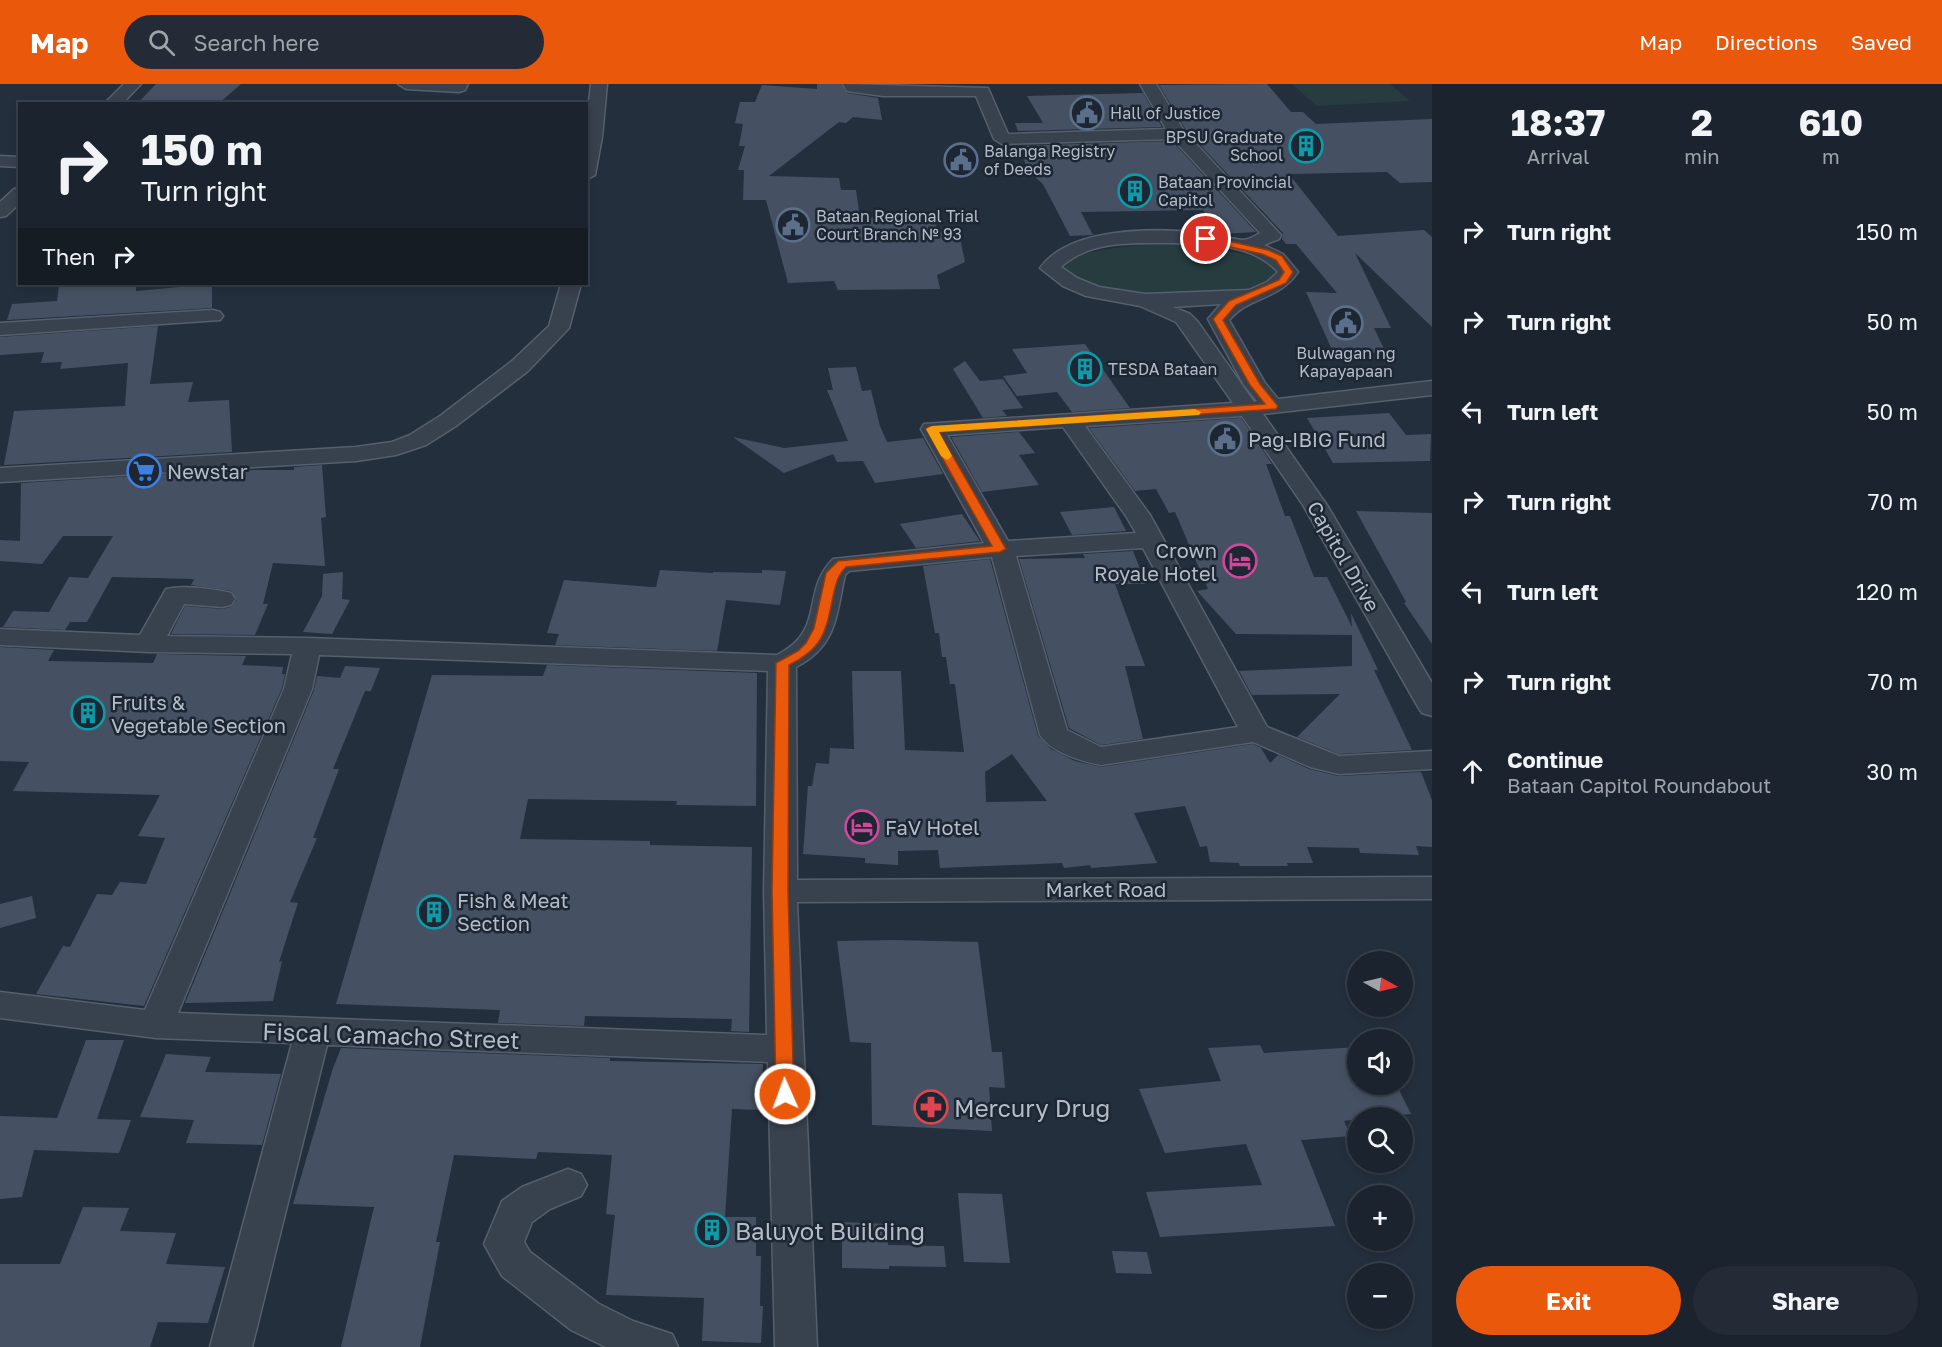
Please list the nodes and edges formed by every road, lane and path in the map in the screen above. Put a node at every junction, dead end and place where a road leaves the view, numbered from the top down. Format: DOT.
graph roads {
  1 [pos="132,84"];
  2 [pos="406,84"];
  3 [pos="460,84"];
  4 [pos="600,84"];
  5 [pos="851,84"];
  6 [pos="1148,84"];
  7 [pos="114,102"];
  8 [pos="1177,135"];
  9 [pos="0,161"];
  10 [pos="18,162"];
  11 [pos="588,165"];
  12 [pos="18,195"];
  13 [pos="0,214"];
  14 [pos="18,214"];
  15 [pos="1246,246"];
  16 [pos="571,285"];
  17 [pos="1250,296"];
  18 [pos="1135,300"];
  19 [pos="213,316"];
  20 [pos="0,329"];
  21 [pos="1432,388"];
  22 [pos="1260,408"];
  23 [pos="1070,421"];
  24 [pos="0,475"];
  25 [pos="1152,540"];
  26 [pos="1000,549"];
  27 [pos="222,599"];
  28 [pos="0,637"];
  29 [pos="149,644"];
  30 [pos="307,646"];
  31 [pos="782,663"];
  32 [pos="1432,707"];
  33 [pos="1256,733"];
  34 [pos="1432,760"];
  35 [pos="1432,888"];
  36 [pos="780,891"];
  37 [pos="0,1005"];
  38 [pos="156,1025"];
  39 [pos="313,1032"];
  40 [pos="784,1049"];
  41 [pos="568,1185"];
  42 [pos="231,1347"];
  43 [pos="657,1347"];
  44 [pos="796,1347"];
  1 -- 7 [label="street"];
  2 -- 3 [label="street"];
  4 -- 11 [label="street"];
  5 -- 8 [label="street"];
  6 -- 8 [label="street"];
  8 -- 15 [label="street"];
  9 -- 10 [label="street"];
  12 -- 13 [label="street"];
  13 -- 14 [label="street"];
  15 -- 17 [label="street"];
  15 -- 18 [label="street"];
  16 -- 24 [label="street"];
  17 -- 18 [label="street"];
  17 -- 22 [label="street"];
  18 -- 22 [label="street"];
  19 -- 20 [label="street"];
  21 -- 22 [label="street"];
  22 -- 23 [label="street"];
  22 -- 32 [label="street, Capitol Drive"];
  23 -- 25 [label="street"];
  23 -- 26 [label="street"];
  25 -- 26 [label="street"];
  25 -- 33 [label="street"];
  26 -- 31 [label="street"];
  26 -- 33 [label="street"];
  27 -- 29 [label="street"];
  28 -- 29 [label="street"];
  29 -- 30 [label="street"];
  30 -- 31 [label="street"];
  30 -- 38 [label="street"];
  31 -- 36 [label="street"];
  33 -- 34 [label="street"];
  35 -- 36 [label="street, Market Road"];
  36 -- 40 [label="street"];
  37 -- 38 [label="street, Fiscal Camacho Street"];
  38 -- 39 [label="street, Fiscal Camacho Street"];
  39 -- 40 [label="street, Fiscal Camacho Street"];
  39 -- 42 [label="street"];
  40 -- 44 [label="street"];
  41 -- 43 [label="street"];
}
